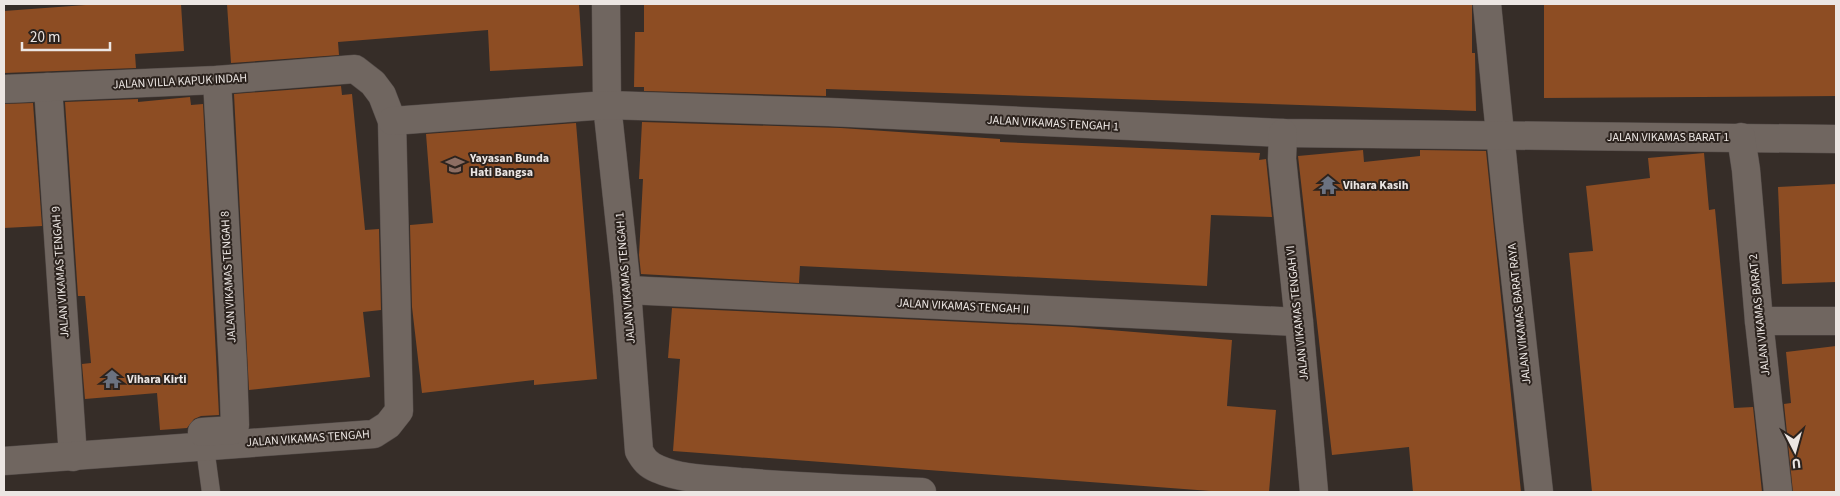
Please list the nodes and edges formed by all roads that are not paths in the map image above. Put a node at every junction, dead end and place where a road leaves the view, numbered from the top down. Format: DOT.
graph roads {
  1 [pos="606,4"];
  2 [pos="1487,4"];
  3 [pos="355,69"];
  4 [pos="217,80"];
  5 [pos="48,87"];
  6 [pos="4,88"];
  7 [pos="607,105"];
  8 [pos="392,121"];
  9 [pos="1283,133"];
  10 [pos="1500,136"];
  11 [pos="1741,137"];
  12 [pos="1836,139"];
  13 [pos="627,290"];
  14 [pos="1758,321"];
  15 [pos="1836,321"];
  16 [pos="1299,322"];
  17 [pos="197,440"];
  18 [pos="73,457"];
  19 [pos="4,461"];
  20 [pos="786,489"];
  21 [pos="211,492"];
  22 [pos="922,492"];
  23 [pos="1314,492"];
  24 [pos="1539,492"];
  25 [pos="1778,492"];
  1 -- 7 [label="street, JALAN VIKAMAS TENGAH 1"];
  2 -- 10 [label="street, JALAN VIKAMAS BARAT RAYA"];
  3 -- 4 [label="street, JALAN VILLA KAPUK INDAH"];
  3 -- 8 [label="street, JALAN VIKAMAS TENGAH"];
  4 -- 5 [label="street, JALAN VILLA KAPUK INDAH"];
  4 -- 17 [label="street, JALAN VIKAMAS TENGAH 8"];
  5 -- 6 [label="street, JALAN VILLA KAPUK INDAH"];
  5 -- 18 [label="street, JALAN VIKAMAS TENGAH 9"];
  7 -- 8 [label="street, JALAN VIKAMAS TENGAH 1"];
  7 -- 9 [label="street, JALAN VIKAMAS TENGAH 1"];
  7 -- 13 [label="street, JALAN VIKAMAS TENGAH 1"];
  8 -- 17 [label="street, JALAN VIKAMAS TENGAH"];
  9 -- 10 [label="street, JALAN VIKAMAS TENGAH 1"];
  9 -- 16 [label="street, JALAN VIKAMAS TENGAH VI"];
  10 -- 11 [label="street, JALAN VIKAMAS BARAT 1"];
  10 -- 24 [label="street, JALAN VIKAMAS BARAT RAYA"];
  11 -- 12 [label="street, JALAN VIKAMAS BARAT 1"];
  11 -- 14 [label="street, JALAN VIKAMAS BARAT 2"];
  13 -- 16 [label="street, JALAN VIKAMAS TENGAH II"];
  13 -- 20 [label="street, JALAN VIKAMAS TENGAH 1"];
  14 -- 15 [label="street"];
  14 -- 25 [label="street, JALAN VIKAMAS BARAT 2"];
  16 -- 23 [label="street, JALAN VIKAMAS TENGAH VI"];
  17 -- 18 [label="street, JALAN VIKAMAS TENGAH"];
  17 -- 21 [label="lane"];
  18 -- 19 [label="street, JALAN VIKAMAS TENGAH"];
  20 -- 22 [label="street"];
}
